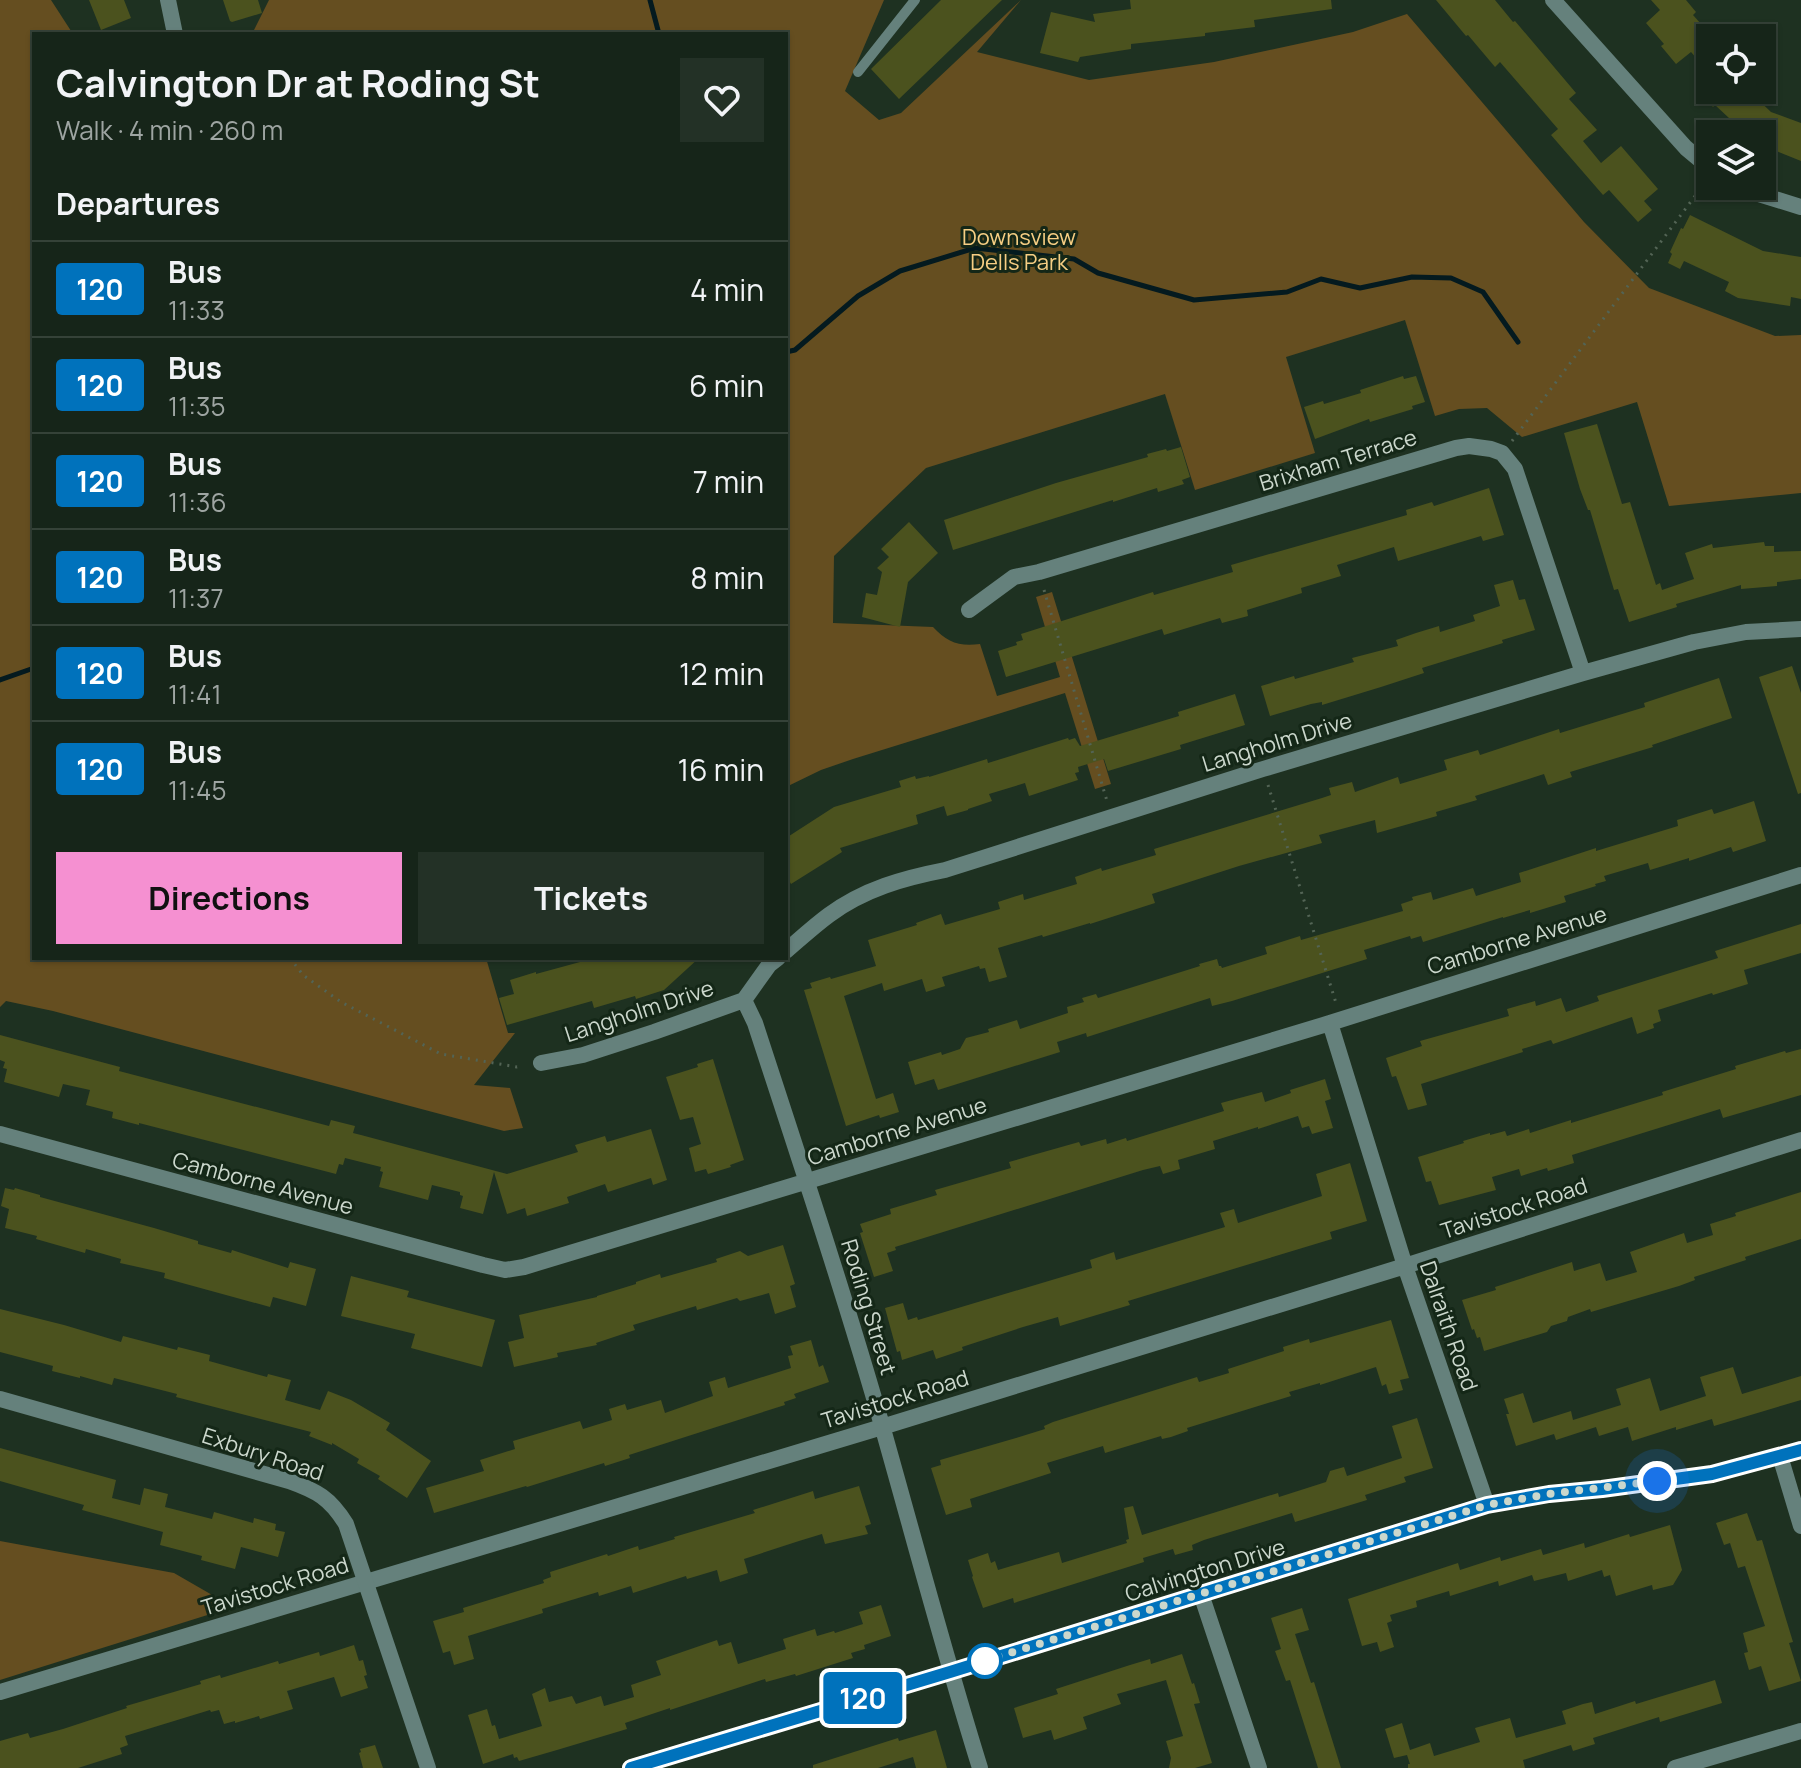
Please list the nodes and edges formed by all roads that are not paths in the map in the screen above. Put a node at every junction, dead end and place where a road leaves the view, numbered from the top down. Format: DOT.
graph roads {
  1 [pos="168,0"];
  2 [pos="915,0"];
  3 [pos="1553,0"];
  4 [pos="175,32"];
  5 [pos="858,72"];
  6 [pos="1696,156"];
  7 [pos="1776,199"];
  8 [pos="1801,207"];
  9 [pos="969,610"];
  10 [pos="1801,629"];
  11 [pos="1583,673"];
  12 [pos="1801,875"];
  13 [pos="788,949"];
  14 [pos="775,960"];
  15 [pos="744,1000"];
  16 [pos="1335,1020"];
  17 [pos="541,1063"];
  18 [pos="0,1134"];
  19 [pos="1801,1140"];
  20 [pos="807,1181"];
  21 [pos="1405,1266"];
  22 [pos="0,1399"];
  23 [pos="882,1427"];
  24 [pos="1801,1450"];
  25 [pos="1780,1456"];
  26 [pos="1487,1505"];
  27 [pos="1801,1526"];
  28 [pos="364,1582"];
  29 [pos="1201,1594"];
  30 [pos="950,1672"];
  31 [pos="0,1692"];
  32 [pos="1801,1731"];
  33 [pos="428,1768"];
  34 [pos="630,1768"];
  35 [pos="980,1768"];
  36 [pos="1259,1768"];
  37 [pos="1675,1768"];
  1 -- 4 [label="street"];
  2 -- 5 [label="lane"];
  3 -- 6 [label="street"];
  7 -- 8 [label="street"];
  9 -- 11 [label="street, Brixham Terrace"];
  10 -- 11 [label="street, Langholm Drive"];
  11 -- 13 [label="street, Langholm Drive"];
  12 -- 16 [label="street, Camborne Avenue"];
  14 -- 15 [label="street, Langholm Drive"];
  15 -- 17 [label="street, Langholm Drive"];
  15 -- 20 [label="street, Roding Street"];
  16 -- 20 [label="street, Camborne Avenue"];
  16 -- 21 [label="street, Dalraith Road"];
  18 -- 20 [label="street, Camborne Avenue"];
  19 -- 21 [label="street, Tavistock Road"];
  20 -- 23 [label="street, Roding Street"];
  21 -- 23 [label="street, Tavistock Road"];
  21 -- 26 [label="street, Dalraith Road"];
  22 -- 28 [label="street, Exbury Road"];
  23 -- 28 [label="street, Tavistock Road"];
  23 -- 30 [label="street, Roding Street"];
  24 -- 25 [label="street, Calvington Drive"];
  25 -- 26 [label="street, Calvington Drive"];
  25 -- 27 [label="street"];
  26 -- 29 [label="street, Calvington Drive"];
  28 -- 31 [label="street, Tavistock Road"];
  28 -- 33 [label="street, Exbury Road"];
  29 -- 30 [label="street, Calvington Drive"];
  29 -- 36 [label="street"];
  30 -- 34 [label="street, Calvington Drive"];
  30 -- 35 [label="street, Roding Street"];
  32 -- 37 [label="street"];
}
